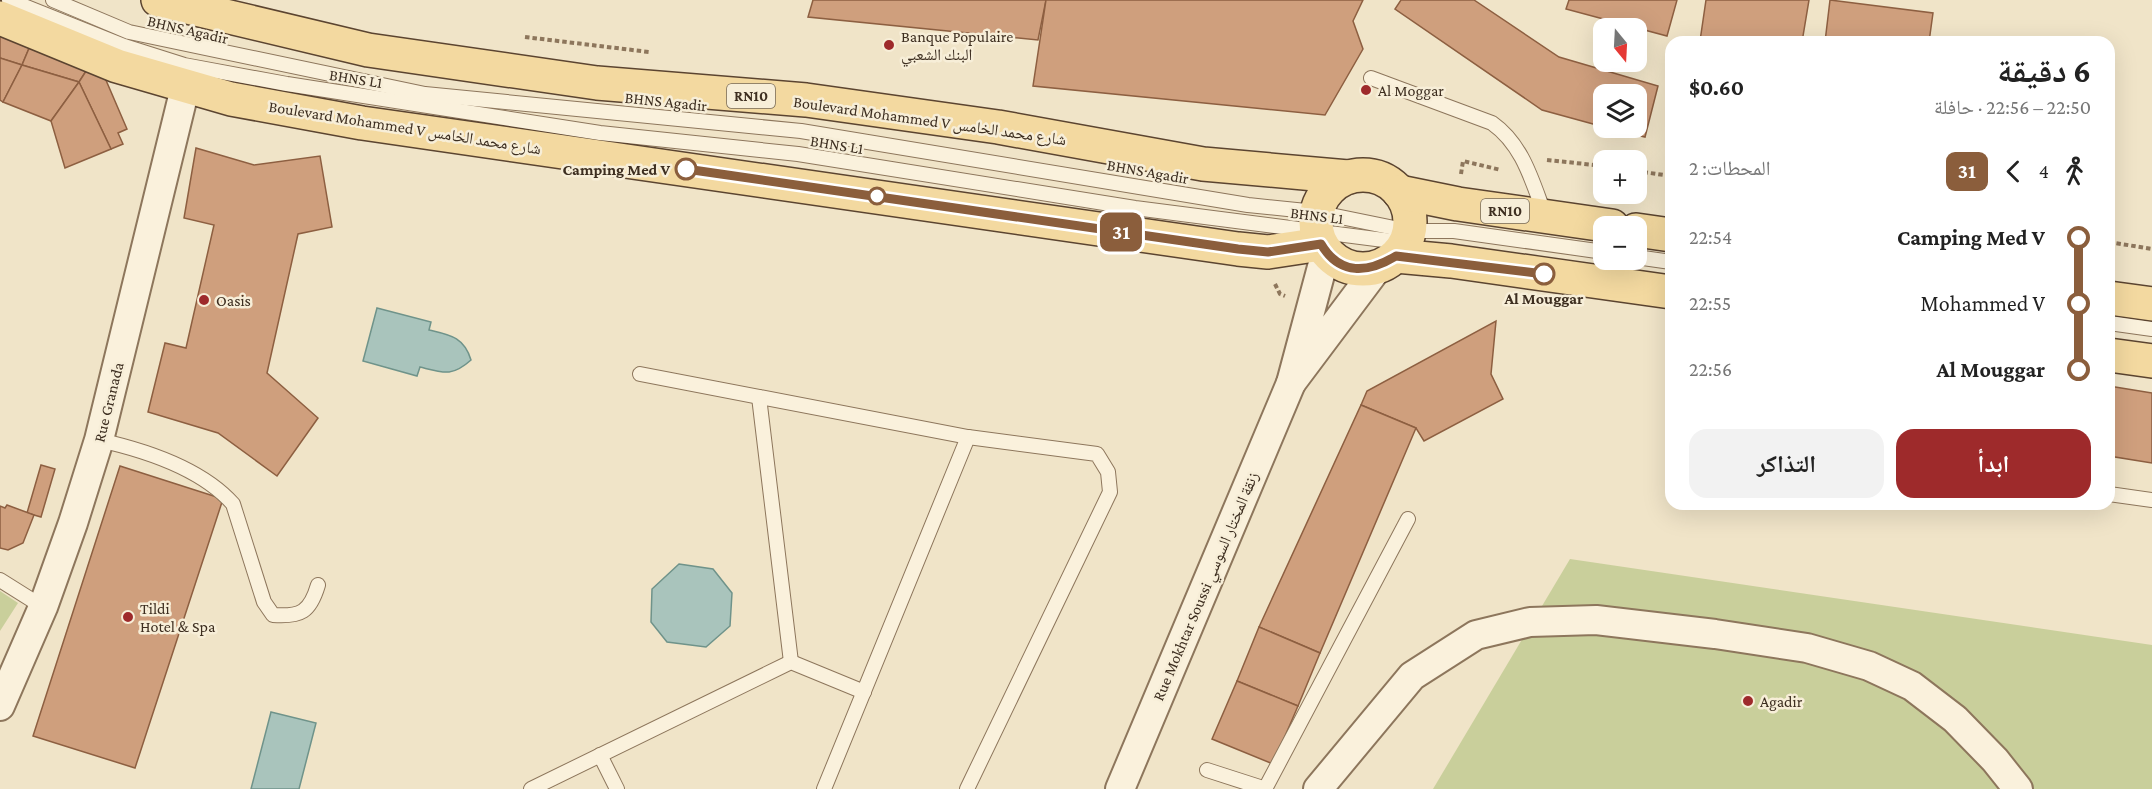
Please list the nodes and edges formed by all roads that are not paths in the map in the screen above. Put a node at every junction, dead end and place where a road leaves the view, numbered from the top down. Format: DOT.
graph roads {
  1 [pos="9,0"];
  2 [pos="53,0"];
  3 [pos="158,0"];
  4 [pos="0,18"];
  5 [pos="1371,78"];
  6 [pos="185,88"];
  7 [pos="1348,177"];
  8 [pos="1399,192"];
  9 [pos="1546,217"];
  10 [pos="1593,223"];
  11 [pos="1647,232"];
  12 [pos="1665,234"];
  13 [pos="1320,235"];
  14 [pos="1397,249"];
  15 [pos="1593,250"];
  16 [pos="1647,259"];
  17 [pos="1665,261"];
  18 [pos="1665,277"];
  19 [pos="1665,291"];
  20 [pos="2115,299"];
  21 [pos="2152,304"];
  22 [pos="2115,324"];
  23 [pos="2152,329"];
  24 [pos="2115,356"];
  25 [pos="2152,361"];
  26 [pos="640,374"];
  27 [pos="1291,383"];
  28 [pos="759,397"];
  29 [pos="968,437"];
  30 [pos="99,440"];
  31 [pos="2115,495"];
  32 [pos="2152,500"];
  33 [pos="1408,519"];
  34 [pos="0,580"];
  35 [pos="318,585"];
  36 [pos="43,607"];
  37 [pos="791,662"];
  38 [pos="864,692"];
  39 [pos="0,706"];
  40 [pos="600,755"];
  41 [pos="1207,770"];
  42 [pos="531,789"];
  43 [pos="617,789"];
  44 [pos="824,789"];
  45 [pos="967,789"];
  46 [pos="1120,789"];
  47 [pos="1266,789"];
  48 [pos="1318,789"];
  49 [pos="2018,789"];
  1 -- 13 [label="lane, BHNS L1"];
  2 -- 13 [label="lane, BHNS Agadir"];
  3 -- 7 [label="main road, Boulevard Mohammed V شارع محمد الخامس / RN10"];
  4 -- 6 [label="main road, Boulevard Mohammed V شارع محمد الخامس"];
  5 -- 9 [label="lane"];
  6 -- 13 [label="main road, Boulevard Mohammed V شارع محمد الخامس"];
  6 -- 30 [label="street, Rue Granada"];
  7 -- 8 [label="main road, RN10"];
  7 -- 13 [label="main road"];
  8 -- 9 [label="main road, RN10"];
  8 -- 14 [label="main road"];
  9 -- 10 [label="main road, RN10"];
  11 -- 12 [label="main road"];
  13 -- 14 [label="lane, BHNS Agadir"];
  13 -- 14 [label="main road"];
  13 -- 27 [label="street"];
  14 -- 15 [label="lane, BHNS Agadir"];
  14 -- 18 [label="lane"];
  14 -- 19 [label="main road"];
  14 -- 27 [label="street"];
  16 -- 17 [label="lane"];
  20 -- 21 [label="main road"];
  22 -- 23 [label="lane"];
  24 -- 25 [label="main road"];
  26 -- 28 [label="lane"];
  27 -- 46 [label="street, Rue Mokhtar Soussi زنقة المختار السوسي"];
  28 -- 29 [label="lane"];
  28 -- 37 [label="lane"];
  29 -- 38 [label="lane"];
  29 -- 45 [label="lane"];
  30 -- 35 [label="lane"];
  30 -- 36 [label="street, Rue Granada"];
  31 -- 32 [label="lane"];
  33 -- 47 [label="lane"];
  34 -- 36 [label="lane"];
  36 -- 39 [label="street, Rue Granada"];
  37 -- 38 [label="lane"];
  37 -- 40 [label="lane"];
  38 -- 44 [label="lane"];
  40 -- 42 [label="lane"];
  40 -- 43 [label="lane"];
  41 -- 47 [label="lane"];
  48 -- 49 [label="street"];
}
